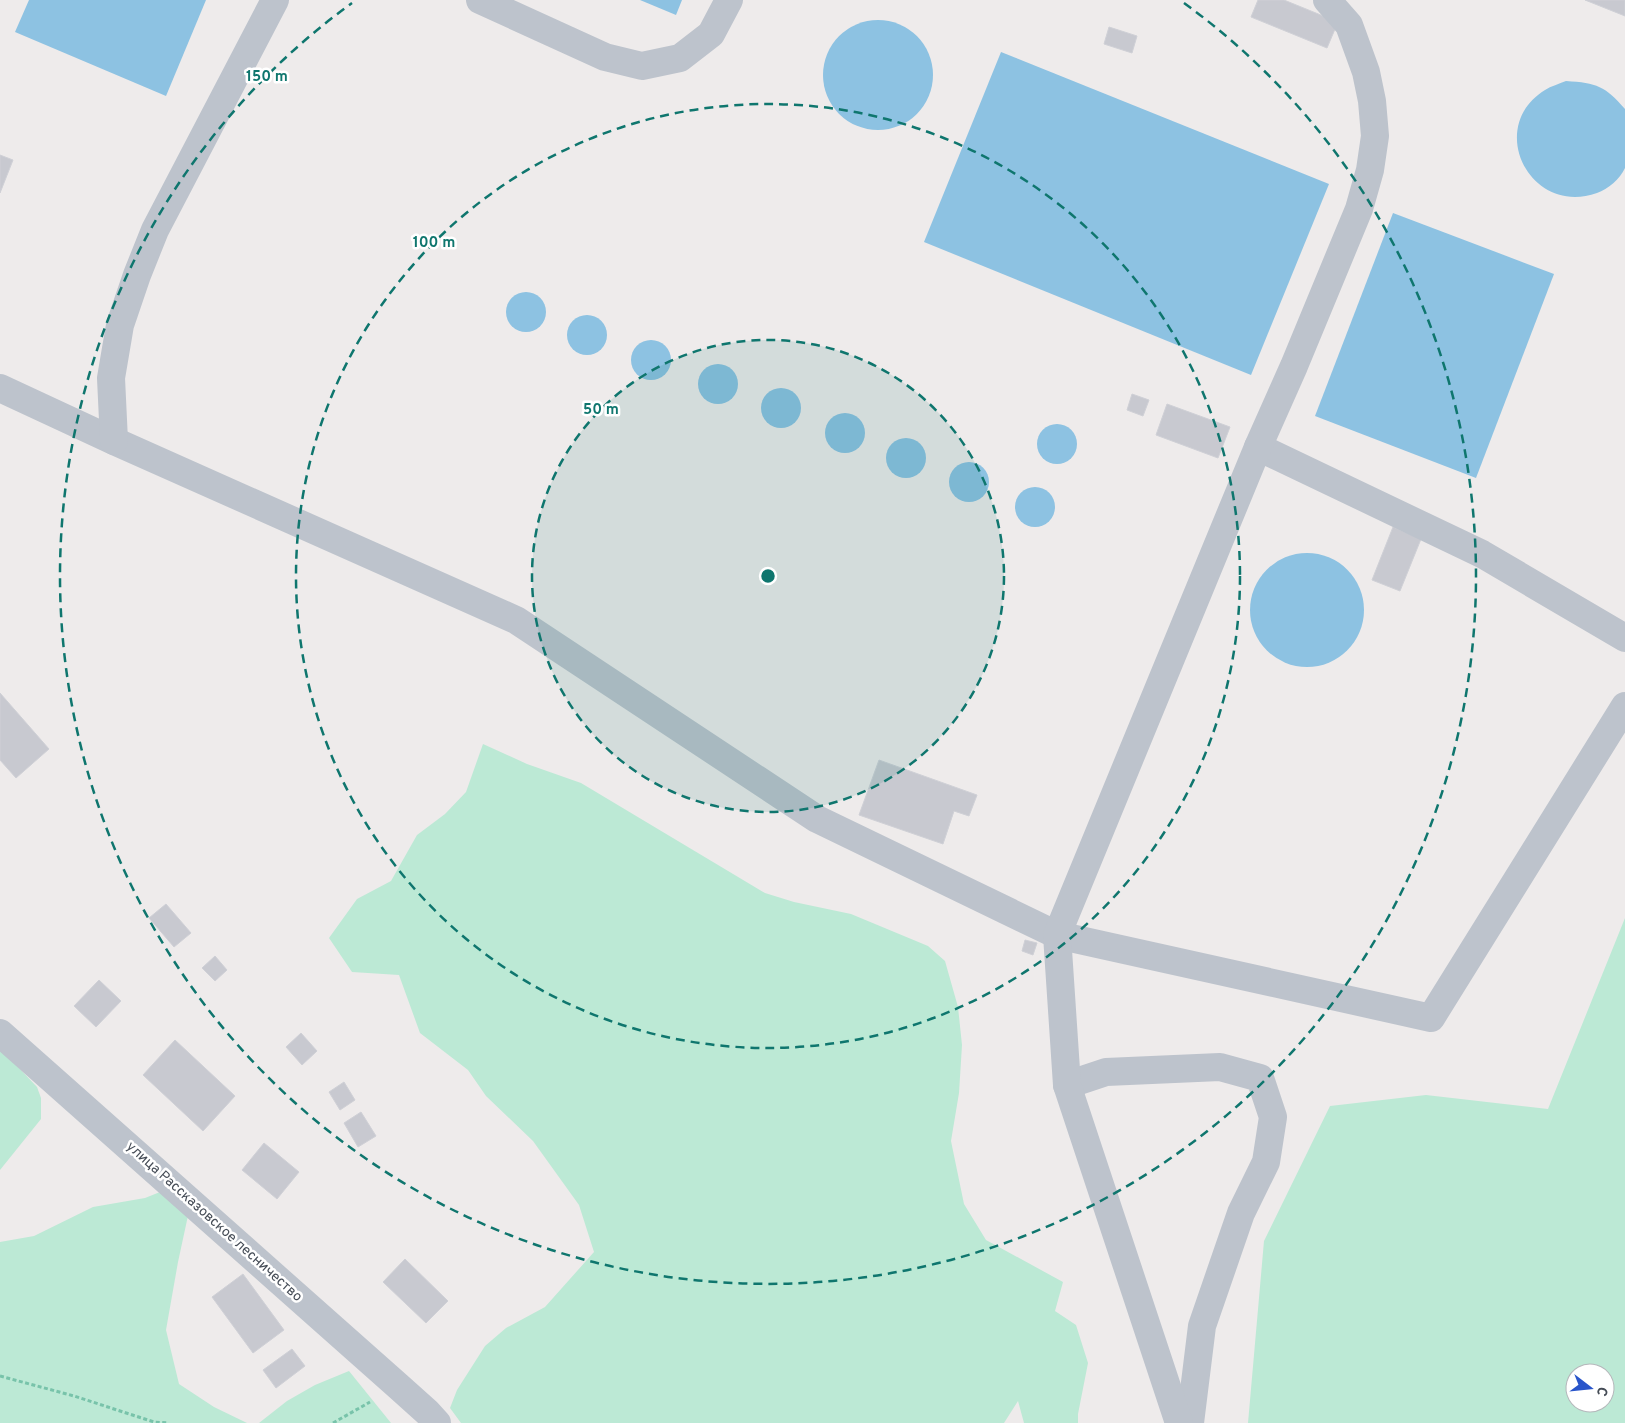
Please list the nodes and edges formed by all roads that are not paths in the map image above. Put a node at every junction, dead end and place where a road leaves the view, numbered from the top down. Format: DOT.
graph roads {
  1 [pos="275,0"];
  2 [pos="480,0"];
  3 [pos="729,0"];
  4 [pos="1327,0"];
  5 [pos="0,388"];
  6 [pos="114,441"];
  7 [pos="1258,447"];
  8 [pos="1625,638"];
  9 [pos="1625,706"];
  10 [pos="1056,935"];
  11 [pos="0,1032"];
  12 [pos="1067,1085"];
  13 [pos="432,1417"];
  14 [pos="1179,1423"];
  15 [pos="1190,1423"];
  1 -- 6 [label="street"];
  2 -- 3 [label="street"];
  4 -- 7 [label="street"];
  5 -- 6 [label="street"];
  6 -- 10 [label="street"];
  7 -- 8 [label="street"];
  7 -- 10 [label="street"];
  9 -- 10 [label="street"];
  10 -- 12 [label="street"];
  11 -- 13 [label="street, улица Рассказовское лесничество"];
  12 -- 14 [label="street"];
  12 -- 15 [label="street"];
}
